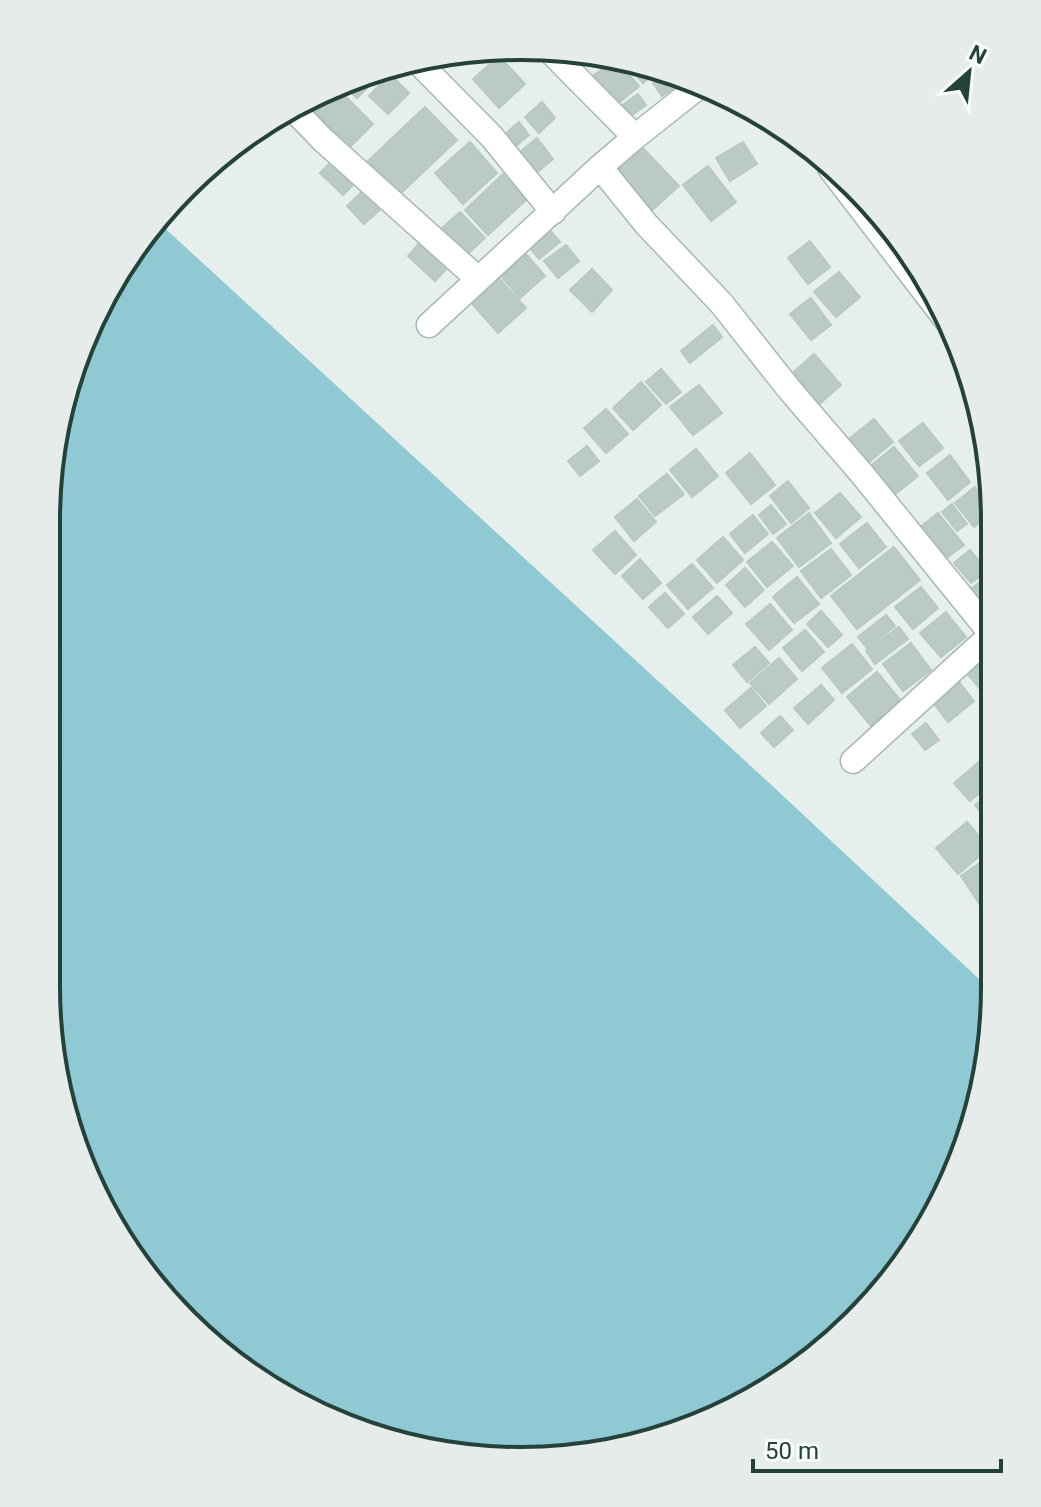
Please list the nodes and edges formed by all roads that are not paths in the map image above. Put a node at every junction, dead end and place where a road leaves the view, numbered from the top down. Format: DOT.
graph roads {
  1 [pos="561,62"];
  2 [pos="426,70"];
  3 [pos="691,93"];
  4 [pos="300,116"];
  5 [pos="635,137"];
  6 [pos="600,167"];
  7 [pos="553,212"];
  8 [pos="874,226"];
  9 [pos="893,250"];
  10 [pos="477,278"];
  11 [pos="429,325"];
  12 [pos="981,624"];
  13 [pos="981,641"];
  14 [pos="853,761"];
  1 -- 5 [label="street"];
  2 -- 7 [label="street"];
  3 -- 5 [label="street"];
  4 -- 10 [label="street"];
  5 -- 6 [label="street"];
  6 -- 7 [label="street"];
  6 -- 12 [label="street"];
  7 -- 10 [label="street"];
  8 -- 9 [label="street"];
  10 -- 11 [label="street"];
  13 -- 14 [label="street"];
}
